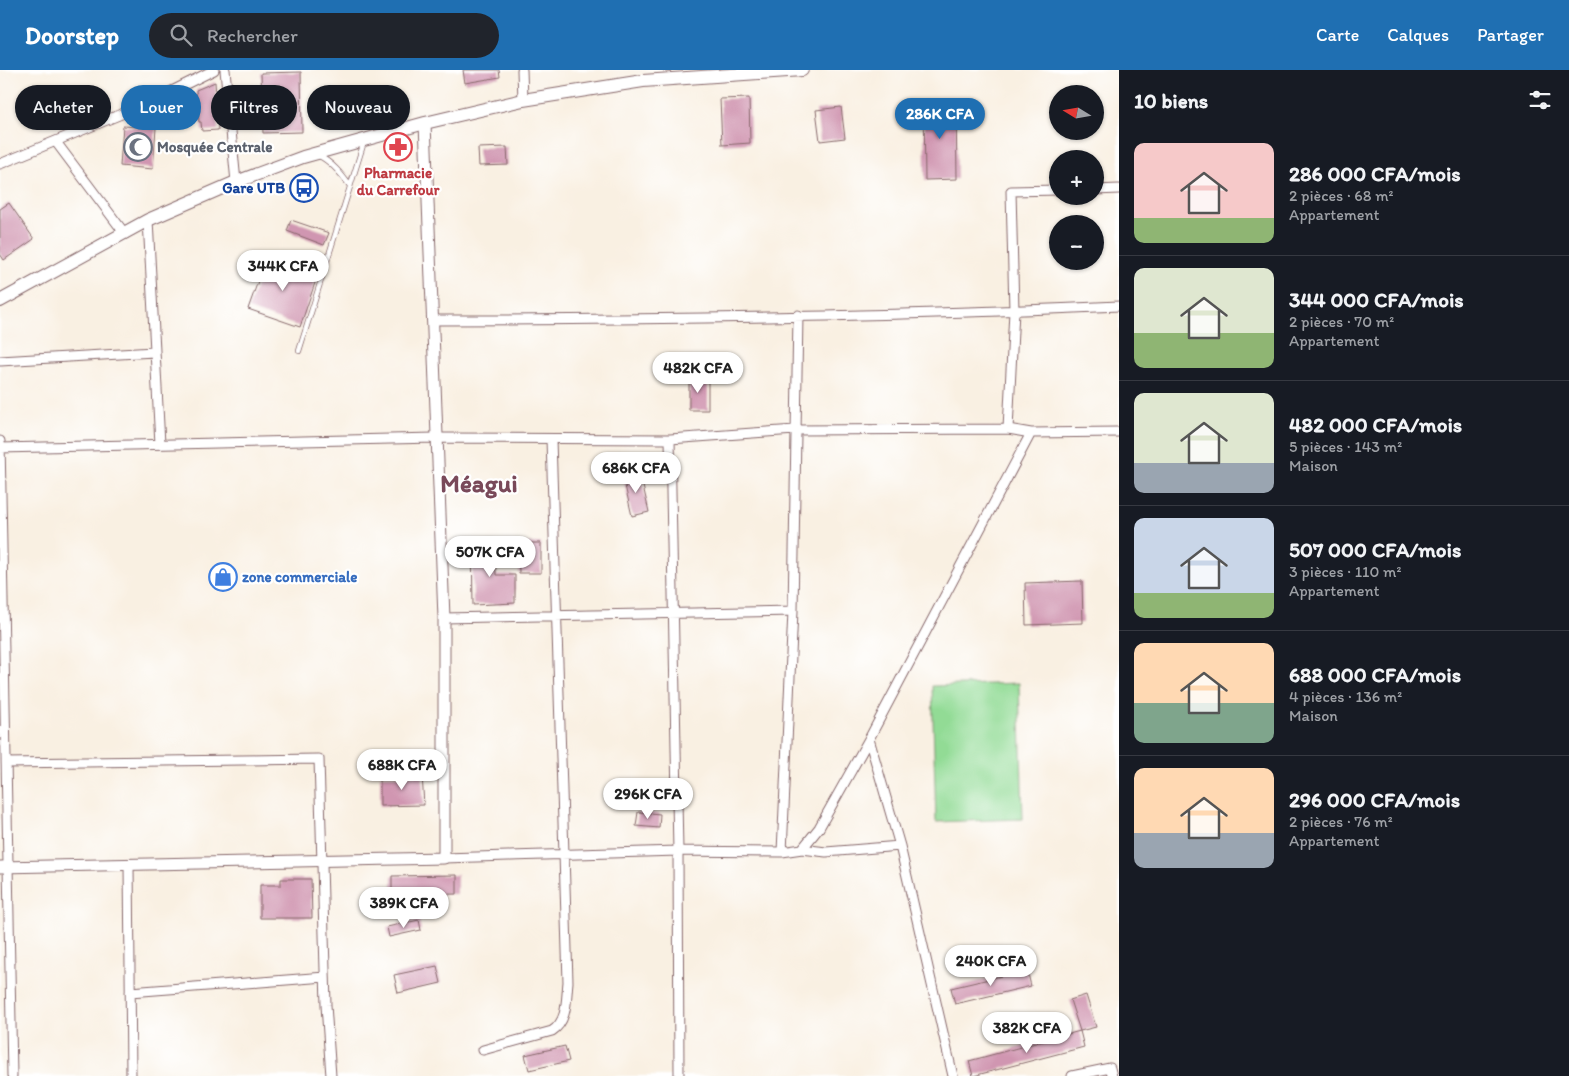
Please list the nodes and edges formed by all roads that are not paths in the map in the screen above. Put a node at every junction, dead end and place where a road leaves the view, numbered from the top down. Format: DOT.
graph roads {
  1 [pos="214,70"];
  2 [pos="226,70"];
  3 [pos="522,70"];
  4 [pos="802,70"];
  5 [pos="523,100"];
  6 [pos="425,123"];
  7 [pos="364,140"];
  8 [pos="56,142"];
  9 [pos="315,154"];
  10 [pos="0,164"];
  11 [pos="236,182"];
  12 [pos="350,186"];
  13 [pos="1119,189"];
  14 [pos="1049,190"];
  15 [pos="1104,190"];
  16 [pos="148,220"];
  17 [pos="125,234"];
  18 [pos="0,301"];
  19 [pos="1119,306"];
  20 [pos="1014,311"];
  21 [pos="798,315"];
  22 [pos="432,320"];
  23 [pos="299,351"];
  24 [pos="154,352"];
  25 [pos="0,361"];
  26 [pos="1008,429"];
  27 [pos="795,430"];
  28 [pos="1119,432"];
  29 [pos="1031,433"];
  30 [pos="436,438"];
  31 [pos="551,439"];
  32 [pos="670,439"];
  33 [pos="0,441"];
  34 [pos="160,444"];
  35 [pos="0,448"];
  36 [pos="1,507"];
  37 [pos="793,611"];
  38 [pos="673,613"];
  39 [pos="557,616"];
  40 [pos="2,618"];
  41 [pos="444,618"];
  42 [pos="869,739"];
  43 [pos="6,762"];
  44 [pos="900,846"];
  45 [pos="802,849"];
  46 [pos="678,851"];
  47 [pos="782,852"];
  48 [pos="564,855"];
  49 [pos="444,858"];
  50 [pos="320,862"];
  51 [pos="129,864"];
  52 [pos="4,867"];
  53 [pos="325,978"];
  54 [pos="130,992"];
  55 [pos="483,1050"];
  56 [pos="12,1076"];
  57 [pos="131,1076"];
  58 [pos="331,1076"];
  59 [pos="679,1076"];
  60 [pos="953,1076"];
  61 [pos="1072,1076"];
  62 [pos="1112,1076"];
  1 -- 8 [label="street"];
  2 -- 11 [label="street"];
  3 -- 5 [label="street"];
  4 -- 5 [label="main road"];
  5 -- 6 [label="main road"];
  6 -- 7 [label="main road"];
  6 -- 22 [label="street"];
  7 -- 9 [label="main road"];
  7 -- 12 [label="lane"];
  8 -- 10 [label="street"];
  8 -- 17 [label="street"];
  9 -- 11 [label="main road"];
  9 -- 12 [label="lane"];
  11 -- 16 [label="main road"];
  12 -- 23 [label="lane"];
  13 -- 15 [label="street"];
  14 -- 20 [label="street"];
  16 -- 17 [label="main road"];
  16 -- 24 [label="street"];
  17 -- 18 [label="main road"];
  19 -- 20 [label="street"];
  20 -- 21 [label="street"];
  20 -- 26 [label="street"];
  21 -- 22 [label="street"];
  21 -- 27 [label="street"];
  22 -- 30 [label="street"];
  24 -- 25 [label="street"];
  24 -- 34 [label="street"];
  26 -- 27 [label="street"];
  26 -- 29 [label="street"];
  27 -- 32 [label="street"];
  27 -- 37 [label="street"];
  28 -- 29 [label="street"];
  29 -- 42 [label="street"];
  30 -- 31 [label="street"];
  30 -- 34 [label="street"];
  30 -- 41 [label="street"];
  31 -- 32 [label="street"];
  31 -- 39 [label="street"];
  32 -- 38 [label="street"];
  33 -- 35 [label="street"];
  34 -- 35 [label="street"];
  35 -- 36 [label="street"];
  36 -- 40 [label="street"];
  37 -- 38 [label="street"];
  37 -- 47 [label="street"];
  38 -- 39 [label="street"];
  38 -- 46 [label="street"];
  39 -- 41 [label="street"];
  39 -- 48 [label="street"];
  40 -- 43 [label="street"];
  41 -- 49 [label="street"];
  42 -- 44 [label="street"];
  42 -- 45 [label="street"];
  43 -- 50 [label="street"];
  43 -- 52 [label="street"];
  44 -- 45 [label="street"];
  44 -- 60 [label="street"];
  45 -- 47 [label="street"];
  46 -- 47 [label="street"];
  46 -- 48 [label="street"];
  46 -- 59 [label="street"];
  48 -- 49 [label="street"];
  48 -- 55 [label="street"];
  49 -- 50 [label="street"];
  50 -- 51 [label="street"];
  50 -- 53 [label="street"];
  51 -- 52 [label="street"];
  51 -- 54 [label="street"];
  52 -- 56 [label="street"];
  53 -- 54 [label="street"];
  53 -- 58 [label="street"];
  54 -- 57 [label="street"];
  61 -- 62 [label="street"];
}
